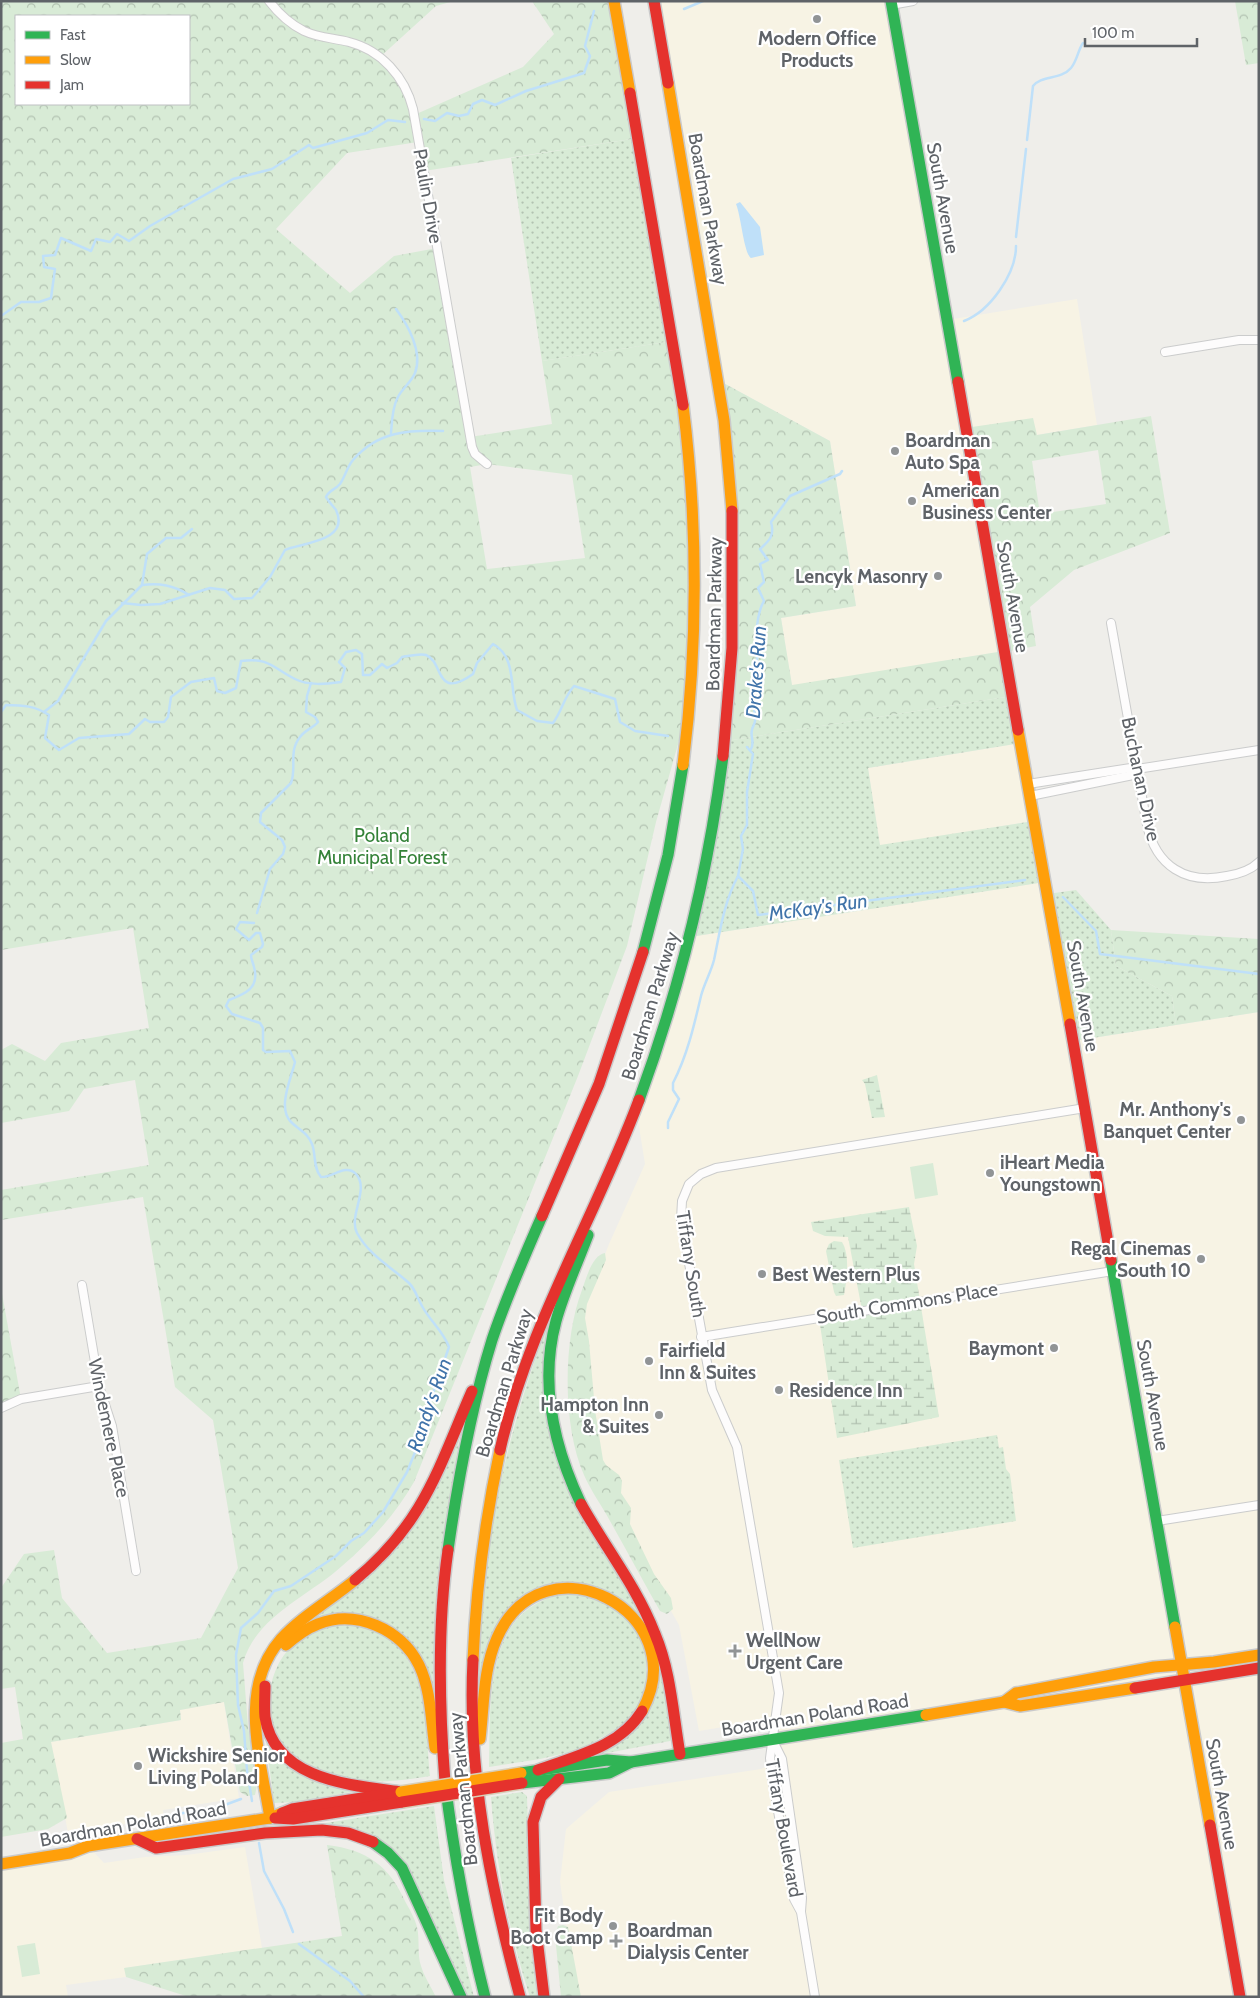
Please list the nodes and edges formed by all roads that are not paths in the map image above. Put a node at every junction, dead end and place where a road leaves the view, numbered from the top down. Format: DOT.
graph roads {
  1 [pos="269,1"];
  2 [pos="614,1"];
  3 [pos="654,1"];
  4 [pos="913,1"];
  5 [pos="891,3"];
  6 [pos="1259,340"];
  7 [pos="1165,352"];
  8 [pos="487,464"];
  9 [pos="1111,623"];
  10 [pos="1259,750"];
  11 [pos="1137,770"];
  12 [pos="1029,790"];
  13 [pos="1259,862"];
  14 [pos="1085,1108"];
  15 [pos="620,1145"];
  16 [pos="1113,1271"];
  17 [pos="82,1285"];
  18 [pos="702,1337"];
  19 [pos="485,1364"];
  20 [pos="99,1386"];
  21 [pos="1,1408"];
  22 [pos="1259,1505"];
  23 [pos="1157,1521"];
  24 [pos="136,1571"];
  25 [pos="1259,1655"];
  26 [pos="1182,1665"];
  27 [pos="1259,1668"];
  28 [pos="1185,1679"];
  29 [pos="1004,1702"];
  30 [pos="772,1740"];
  31 [pos="680,1754"];
  32 [pos="631,1762"];
  33 [pos="477,1764"];
  34 [pos="538,1770"];
  35 [pos="522,1778"];
  36 [pos="559,1779"];
  37 [pos="444,1792"];
  38 [pos="401,1797"];
  39 [pos="270,1818"];
  40 [pos="137,1839"];
  41 [pos="1,1864"];
  42 [pos="801,1912"];
  43 [pos="461,1997"];
  44 [pos="485,1997"];
  45 [pos="520,1997"];
  46 [pos="544,1997"];
  47 [pos="816,1997"];
  48 [pos="1240,1997"];
  1 -- 8 [label="street, Paulin Drive"];
  2 -- 19 [label="main road, Boardman Parkway"];
  3 -- 15 [label="main road, Boardman Parkway"];
  4 -- 5 [label="street"];
  5 -- 12 [label="main road, South Avenue"];
  6 -- 7 [label="street"];
  9 -- 11 [label="street, Buchanan Drive"];
  10 -- 11 [label="street"];
  11 -- 12 [label="street"];
  11 -- 12 [label="street"];
  11 -- 13 [label="street, Buchanan Drive"];
  12 -- 14 [label="main road, South Avenue"];
  14 -- 16 [label="main road, South Avenue"];
  14 -- 18 [label="street, Tiffany South"];
  15 -- 31 [label="main road"];
  15 -- 33 [label="main road, Boardman Parkway"];
  16 -- 18 [label="street, South Commons Place"];
  16 -- 23 [label="main road, South Avenue"];
  17 -- 20 [label="street, Windemere Place"];
  18 -- 30 [label="street, Tiffany South"];
  19 -- 37 [label="main road, Boardman Parkway"];
  19 -- 39 [label="main road"];
  20 -- 21 [label="street"];
  20 -- 24 [label="street, Windemere Place"];
  22 -- 23 [label="street"];
  23 -- 26 [label="main road, South Avenue"];
  25 -- 26 [label="main road, Boardman Poland Road"];
  26 -- 28 [label="main road, South Avenue"];
  26 -- 29 [label="main road, Boardman Poland Road"];
  27 -- 28 [label="main road, Boardman Poland Road"];
  28 -- 29 [label="main road, Boardman Poland Road"];
  28 -- 48 [label="main road, South Avenue"];
  29 -- 30 [label="main road, Boardman Poland Road"];
  30 -- 31 [label="main road, Boardman Poland Road"];
  30 -- 42 [label="street, Tiffany Boulevard"];
  30 -- 42 [label="street, Tiffany Boulevard"];
  31 -- 32 [label="main road, Boardman Poland Road"];
  32 -- 34 [label="main road, Boardman Poland Road"];
  32 -- 36 [label="main road, Boardman Poland Road"];
  33 -- 34 [label="main road"];
  33 -- 45 [label="main road, Boardman Parkway"];
  34 -- 35 [label="main road, Boardman Poland Road"];
  35 -- 36 [label="main road, Boardman Poland Road"];
  35 -- 38 [label="main road, Boardman Poland Road, bridge"];
  36 -- 46 [label="main road"];
  37 -- 38 [label="main road"];
  37 -- 44 [label="main road, Boardman Parkway"];
  38 -- 39 [label="main road, Boardman Poland Road"];
  39 -- 40 [label="main road, Boardman Poland Road"];
  40 -- 41 [label="main road, Boardman Poland Road"];
  40 -- 43 [label="main road"];
  42 -- 47 [label="street, Tiffany Boulevard"];
}
